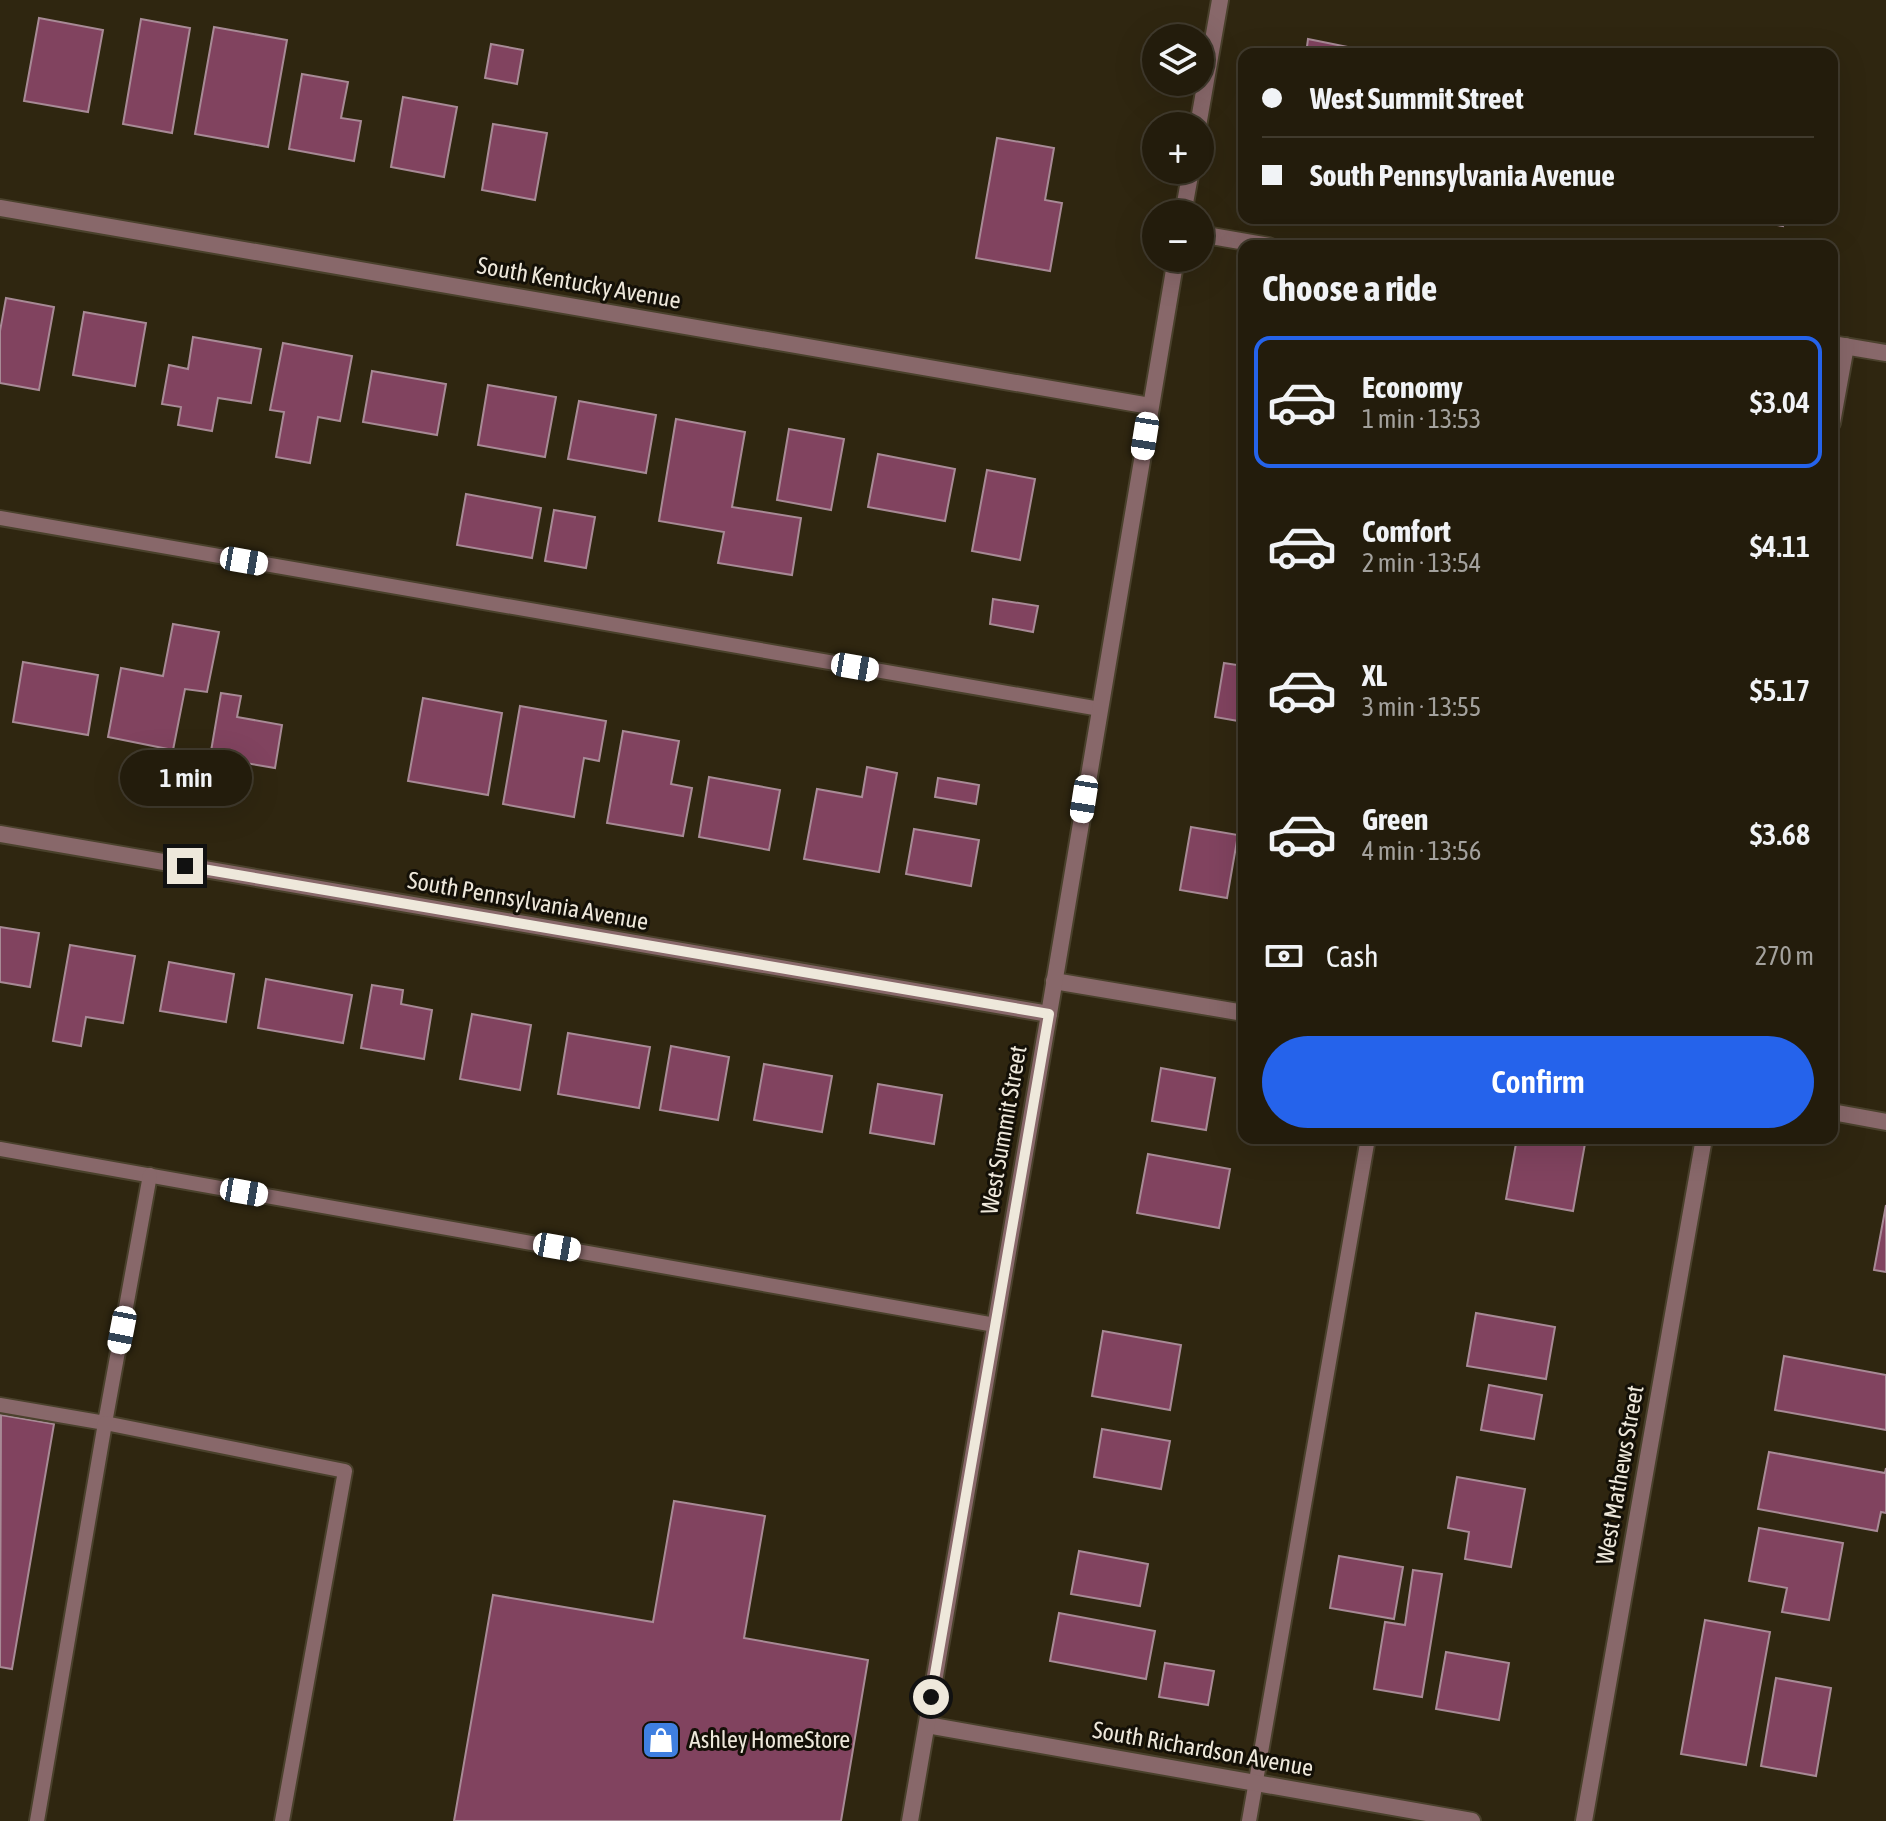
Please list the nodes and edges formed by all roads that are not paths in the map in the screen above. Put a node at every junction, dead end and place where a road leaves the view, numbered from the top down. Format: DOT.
graph roads {
  1 [pos="1220,0"];
  2 [pos="1200,112"];
  3 [pos="0,208"];
  4 [pos="1214,236"];
  5 [pos="1238,241"];
  6 [pos="1174,272"];
  7 [pos="1839,345"];
  8 [pos="1886,353"];
  9 [pos="1150,406"];
  10 [pos="0,518"];
  11 [pos="1100,709"];
  12 [pos="0,834"];
  13 [pos="1054,981"];
  14 [pos="1238,1012"];
  15 [pos="1049,1014"];
  16 [pos="1838,1113"];
  17 [pos="1886,1122"];
  18 [pos="1367,1144"];
  19 [pos="1703,1144"];
  20 [pos="0,1149"];
  21 [pos="150,1175"];
  22 [pos="995,1325"];
  23 [pos="0,1405"];
  24 [pos="105,1423"];
  25 [pos="927,1725"];
  26 [pos="1255,1782"];
  27 [pos="37,1821"];
  28 [pos="282,1821"];
  29 [pos="910,1821"];
  30 [pos="1249,1821"];
  31 [pos="1472,1821"];
  32 [pos="1584,1821"];
  1 -- 2 [label="street"];
  3 -- 9 [label="street, South Kentucky Avenue"];
  4 -- 5 [label="street"];
  6 -- 9 [label="street, West Summit Street"];
  7 -- 8 [label="street"];
  9 -- 11 [label="street, West Summit Street"];
  10 -- 11 [label="lane"];
  11 -- 13 [label="street, West Summit Street"];
  12 -- 15 [label="street, South Pennsylvania Avenue"];
  13 -- 14 [label="street"];
  13 -- 15 [label="street, West Summit Street"];
  15 -- 22 [label="street, West Summit Street"];
  16 -- 17 [label="street"];
  18 -- 26 [label="lane"];
  19 -- 32 [label="street, West Mathews Street"];
  20 -- 21 [label="lane"];
  21 -- 22 [label="lane"];
  21 -- 24 [label="lane"];
  22 -- 25 [label="street, West Summit Street"];
  23 -- 24 [label="lane"];
  24 -- 27 [label="lane"];
  24 -- 28 [label="lane"];
  25 -- 26 [label="street, South Richardson Avenue"];
  25 -- 29 [label="street, West Summit Street"];
  26 -- 30 [label="lane"];
  26 -- 31 [label="street, South Richardson Avenue"];
}
